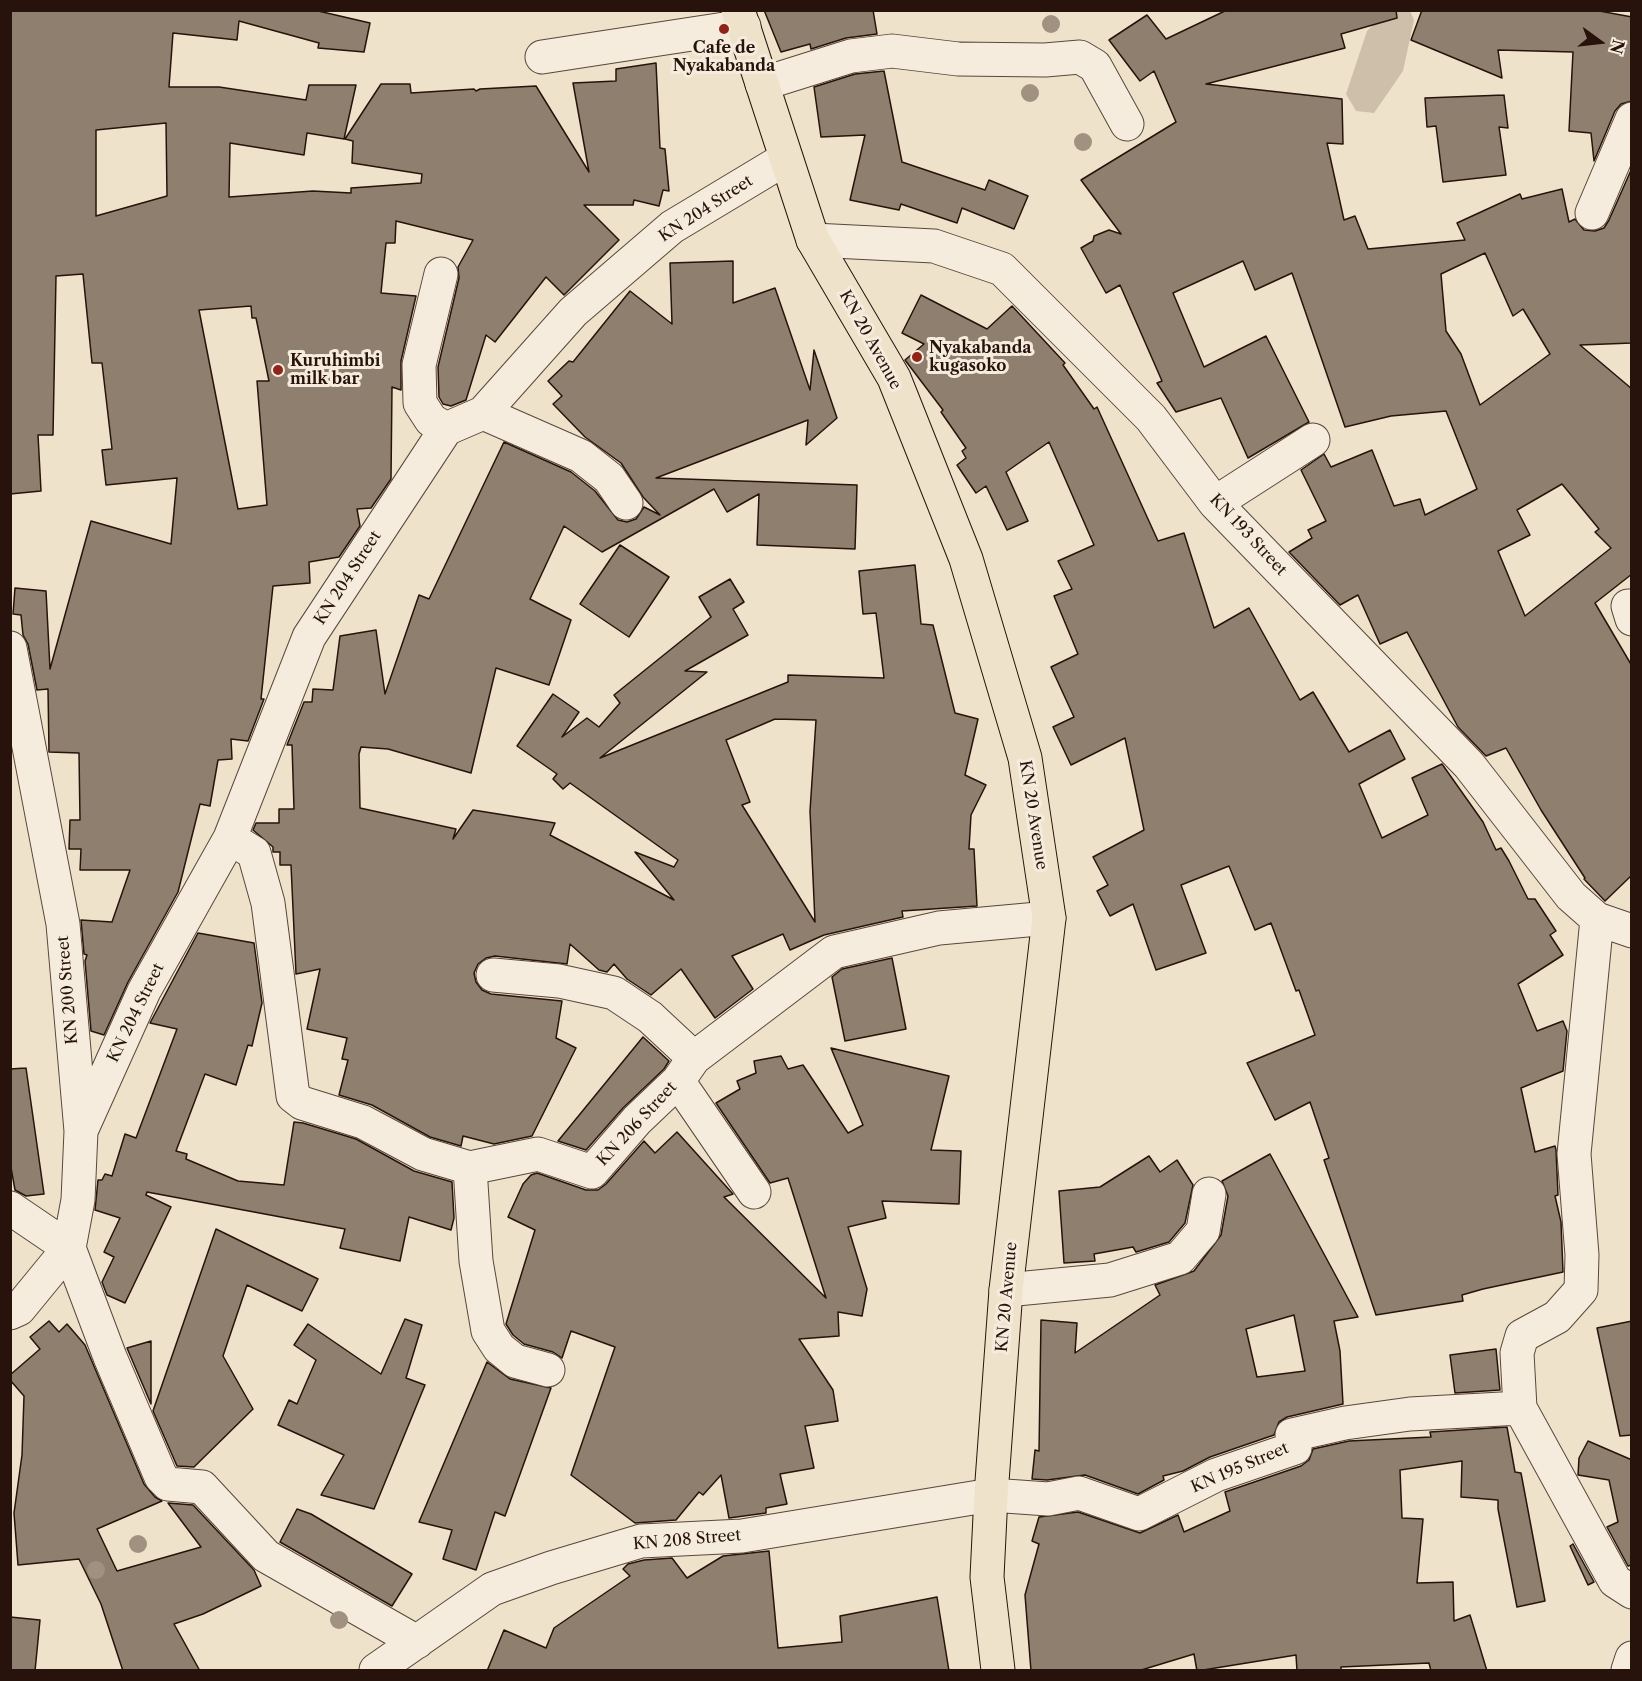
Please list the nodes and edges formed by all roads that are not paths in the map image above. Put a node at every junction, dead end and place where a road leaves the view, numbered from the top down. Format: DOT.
graph roads {
  1 [pos="741,18"];
  2 [pos="542,57"];
  3 [pos="762,84"];
  4 [pos="1632,119"];
  5 [pos="1127,124"];
  6 [pos="785,159"];
  7 [pos="1592,213"];
  8 [pos="813,240"];
  9 [pos="441,273"];
  10 [pos="483,413"];
  11 [pos="446,429"];
  12 [pos="1313,440"];
  13 [pos="1215,502"];
  14 [pos="626,503"];
  15 [pos="10,648"];
  16 [pos="230,838"];
  17 [pos="1049,918"];
  18 [pos="1597,919"];
  19 [pos="1632,931"];
  20 [pos="493,975"];
  21 [pos="686,1070"];
  22 [pos="81,1131"];
  23 [pos="470,1168"];
  24 [pos="754,1192"];
  25 [pos="1209,1194"];
  26 [pos="10,1208"];
  27 [pos="69,1248"];
  28 [pos="1006,1290"];
  29 [pos="10,1313"];
  30 [pos="548,1370"];
  31 [pos="1520,1408"];
  32 [pos="991,1495"];
  33 [pos="1632,1592"];
  34 [pos="417,1642"];
  35 [pos="1632,1658"];
  36 [pos="376,1671"];
  37 [pos="998,1671"];
  38 [pos="1628,1671"];
  1 -- 2 [label="street"];
  1 -- 3 [label="main road, KN 20 Avenue"];
  3 -- 5 [label="street"];
  3 -- 6 [label="main road, KN 20 Avenue"];
  4 -- 7 [label="street"];
  6 -- 8 [label="main road, KN 20 Avenue"];
  6 -- 10 [label="street, KN 204 Street"];
  8 -- 13 [label="street, KN 193 Street"];
  8 -- 17 [label="main road, KN 20 Avenue"];
  9 -- 11 [label="street"];
  10 -- 11 [label="street, KN 204 Street"];
  10 -- 14 [label="street"];
  11 -- 16 [label="street, KN 204 Street"];
  12 -- 13 [label="street"];
  13 -- 18 [label="street, KN 193 Street"];
  15 -- 22 [label="street, KN 200 Street"];
  16 -- 22 [label="street, KN 204 Street"];
  16 -- 23 [label="street, KN 206 Street"];
  17 -- 21 [label="street, KN 206 Street"];
  17 -- 28 [label="main road, KN 20 Avenue"];
  18 -- 19 [label="street, KN 193 Street"];
  18 -- 31 [label="street"];
  20 -- 21 [label="street"];
  21 -- 23 [label="street, KN 206 Street"];
  21 -- 24 [label="street"];
  22 -- 27 [label="street, KN 200 Street"];
  23 -- 30 [label="street"];
  25 -- 28 [label="street"];
  26 -- 27 [label="street"];
  27 -- 29 [label="street, KN 200 Street"];
  27 -- 34 [label="street"];
  28 -- 32 [label="main road, KN 20 Avenue"];
  31 -- 32 [label="street, KN 195 Street"];
  31 -- 33 [label="street"];
  32 -- 34 [label="street, KN 208 Street"];
  32 -- 37 [label="main road, KN 20 Avenue"];
  34 -- 36 [label="street, KN 208 Street"];
  35 -- 38 [label="street"];
}
